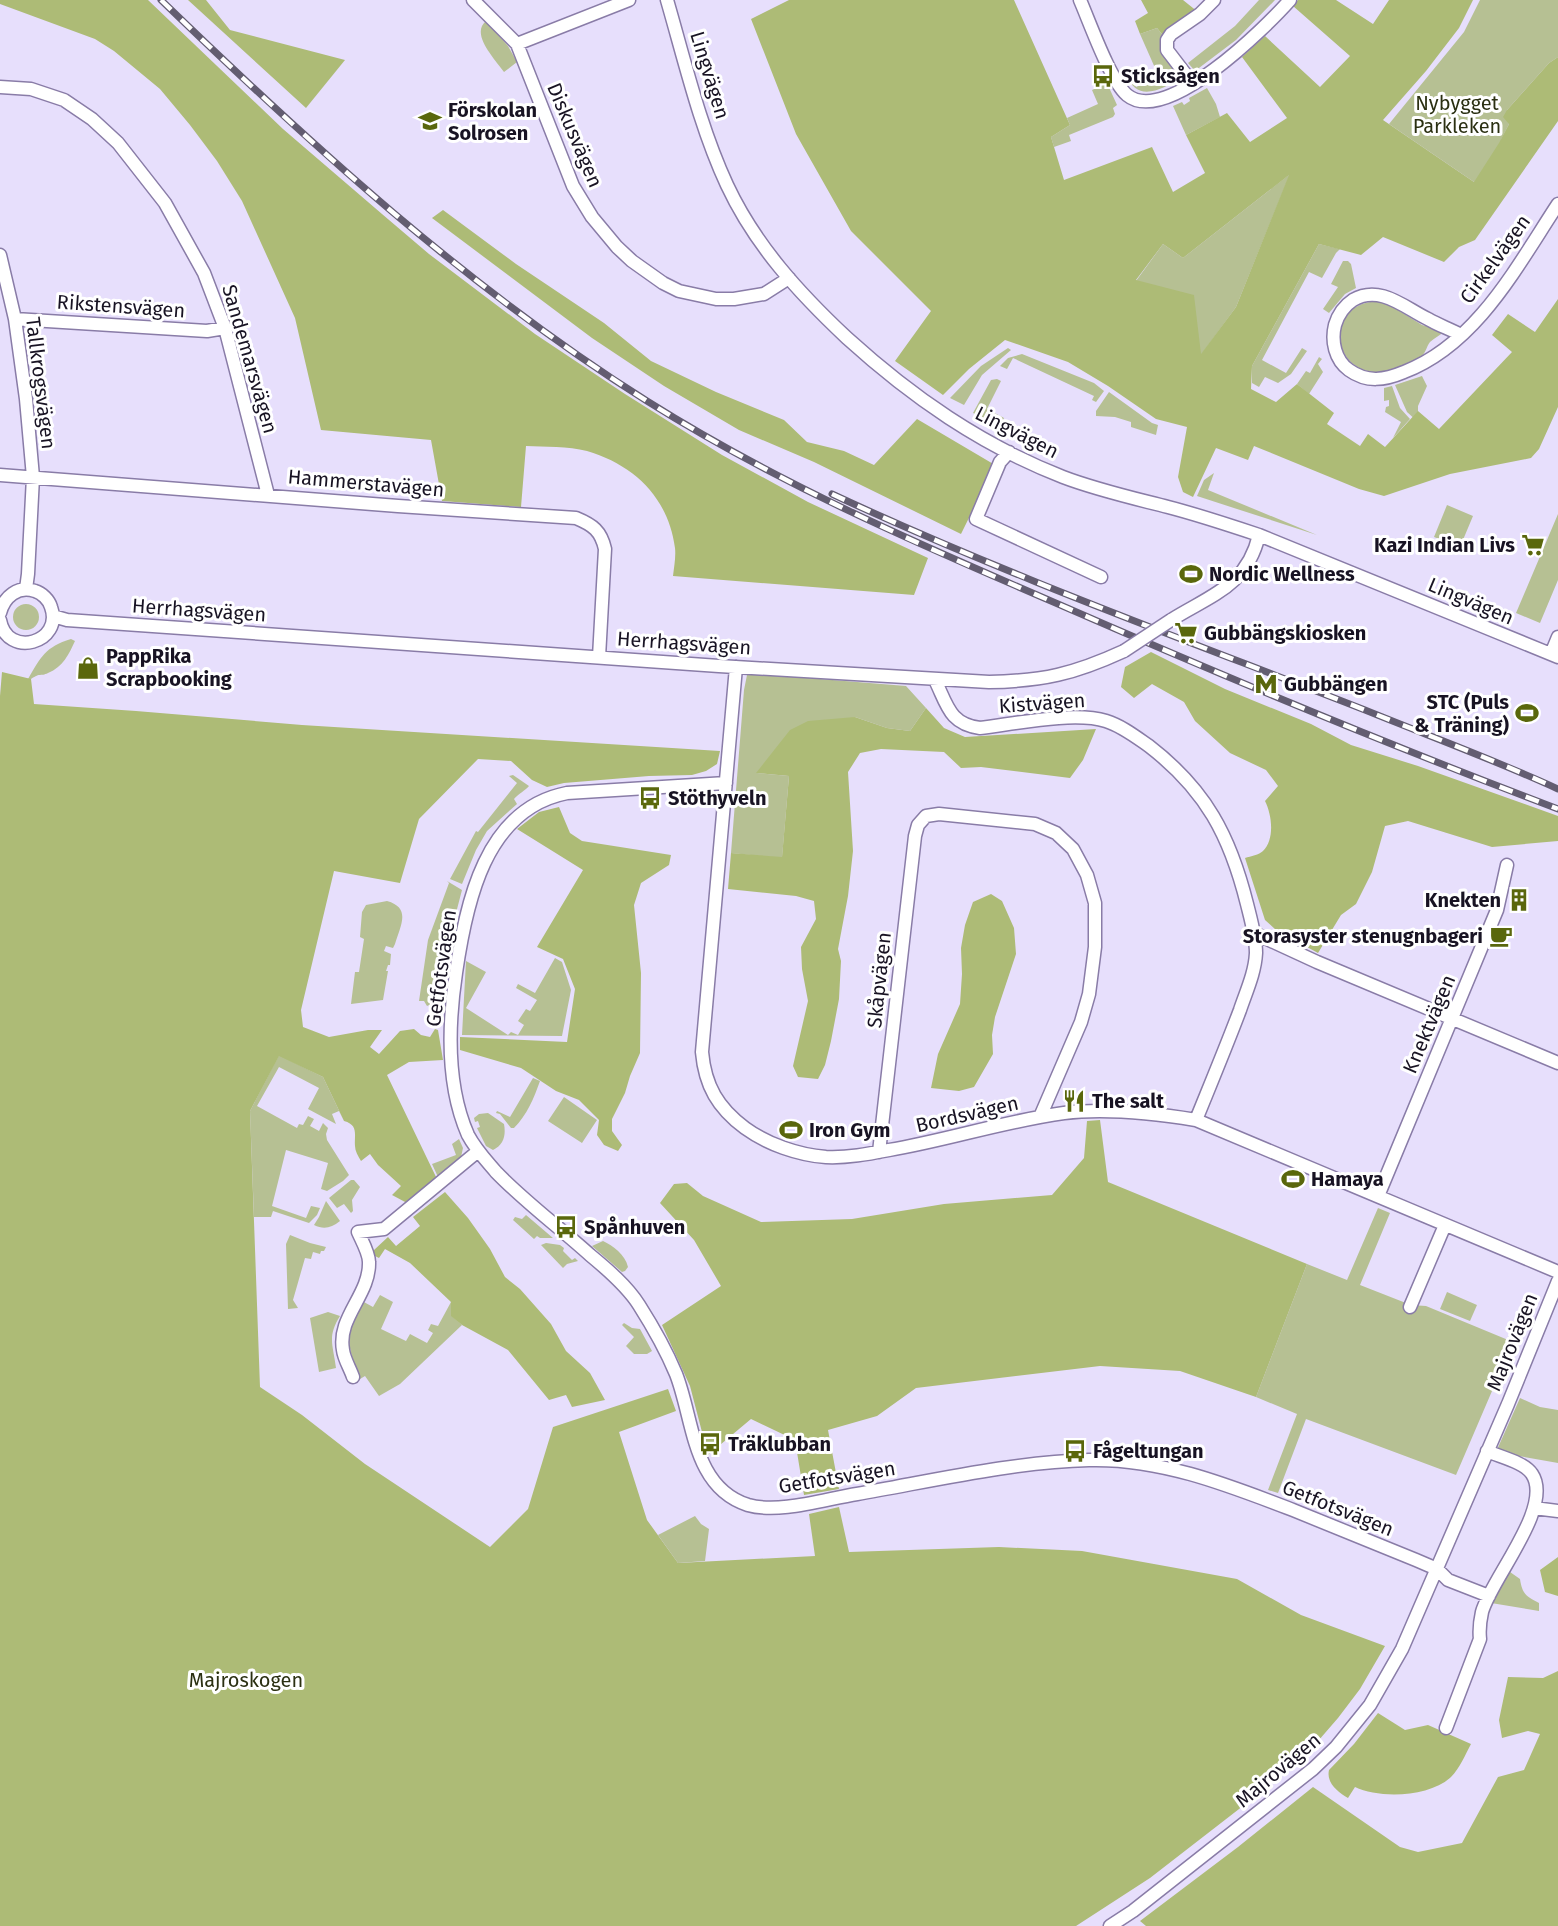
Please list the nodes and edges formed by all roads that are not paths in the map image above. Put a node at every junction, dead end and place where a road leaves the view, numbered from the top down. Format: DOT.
graph roads {
  1 [pos="473,0"];
  2 [pos="629,0"];
  3 [pos="667,0"];
  4 [pos="1080,0"];
  5 [pos="1214,0"];
  6 [pos="1290,0"];
  7 [pos="517,44"];
  8 [pos="1192,84"];
  9 [pos="0,87"];
  10 [pos="1558,204"];
  11 [pos="0,255"];
  12 [pos="789,278"];
  13 [pos="15,319"];
  14 [pos="225,328"];
  15 [pos="1461,335"];
  16 [pos="1009,452"];
  17 [pos="0,475"];
  18 [pos="33,477"];
  19 [pos="268,495"];
  20 [pos="1259,535"];
  21 [pos="1101,577"];
  22 [pos="26,589"];
  23 [pos="0,613"];
  24 [pos="53,616"];
  25 [pos="0,620"];
  26 [pos="1558,638"];
  27 [pos="1555,655"];
  28 [pos="599,657"];
  29 [pos="736,667"];
  30 [pos="935,680"];
  31 [pos="726,783"];
  32 [pos="1507,865"];
  33 [pos="1254,933"];
  34 [pos="1453,1018"];
  35 [pos="1558,1063"];
  36 [pos="1040,1118"];
  37 [pos="1196,1120"];
  38 [pos="477,1152"];
  39 [pos="879,1152"];
  40 [pos="1378,1196"];
  41 [pos="1445,1225"];
  42 [pos="1558,1272"];
  43 [pos="1558,1281"];
  44 [pos="1410,1308"];
  45 [pos="353,1377"];
  46 [pos="1487,1451"];
  47 [pos="1534,1508"];
  48 [pos="1558,1511"];
  49 [pos="1437,1569"];
  50 [pos="1489,1596"];
  51 [pos="1446,1728"];
  52 [pos="1110,1926"];
  1 -- 7 [label="street, Diskusvägen"];
  2 -- 7 [label="street"];
  3 -- 12 [label="street, Lingvägen"];
  4 -- 8 [label="street"];
  5 -- 8 [label="street"];
  6 -- 8 [label="street"];
  7 -- 12 [label="street, Diskusvägen"];
  9 -- 14 [label="street, Sandemarsvägen"];
  10 -- 15 [label="street, Cirkelvägen"];
  11 -- 13 [label="street, Tallkrogsvägen"];
  12 -- 16 [label="street, Lingvägen"];
  13 -- 14 [label="street, Rikstensvägen"];
  13 -- 18 [label="street, Tallkrogsvägen"];
  14 -- 19 [label="street, Sandemarsvägen"];
  15 -- 15 [label="street, Cirkelvägen"];
  16 -- 20 [label="street, Lingvägen"];
  16 -- 21 [label="street"];
  17 -- 18 [label="street, Hammerstavägen"];
  18 -- 19 [label="street, Hammerstavägen"];
  18 -- 22 [label="street, Tallkrogsvägen"];
  19 -- 28 [label="street, Hammerstavägen"];
  20 -- 27 [label="street, Lingvägen"];
  20 -- 30 [label="street, Herrhagsvägen, bridge"];
  22 -- 23 [label="street"];
  22 -- 24 [label="street"];
  24 -- 25 [label="street"];
  24 -- 28 [label="street, Herrhagsvägen"];
  26 -- 27 [label="street"];
  28 -- 29 [label="street, Herrhagsvägen"];
  29 -- 30 [label="street, Herrhagsvägen"];
  29 -- 31 [label="street, Bordsvägen"];
  30 -- 33 [label="street, Kistvägen"];
  31 -- 38 [label="street, Getfotsvägen"];
  31 -- 39 [label="street, Bordsvägen"];
  32 -- 34 [label="street, Knektvägen"];
  33 -- 34 [label="street"];
  33 -- 37 [label="street, Kistvägen"];
  34 -- 35 [label="street"];
  34 -- 40 [label="street, Knektvägen"];
  36 -- 37 [label="street, Bordsvägen"];
  36 -- 39 [label="street, Bordsvägen"];
  36 -- 39 [label="street, Skåpvägen"];
  37 -- 40 [label="street, Bordsvägen"];
  38 -- 45 [label="street"];
  38 -- 49 [label="street, Getfotsvägen"];
  40 -- 41 [label="street, Bordsvägen"];
  41 -- 42 [label="street, Bordsvägen"];
  41 -- 44 [label="street"];
  43 -- 46 [label="street, Majrovägen"];
  46 -- 47 [label="street"];
  46 -- 49 [label="street, Majrovägen"];
  47 -- 48 [label="street"];
  47 -- 50 [label="street"];
  49 -- 50 [label="street"];
  49 -- 52 [label="street, Majrovägen"];
  50 -- 51 [label="street"];
}
